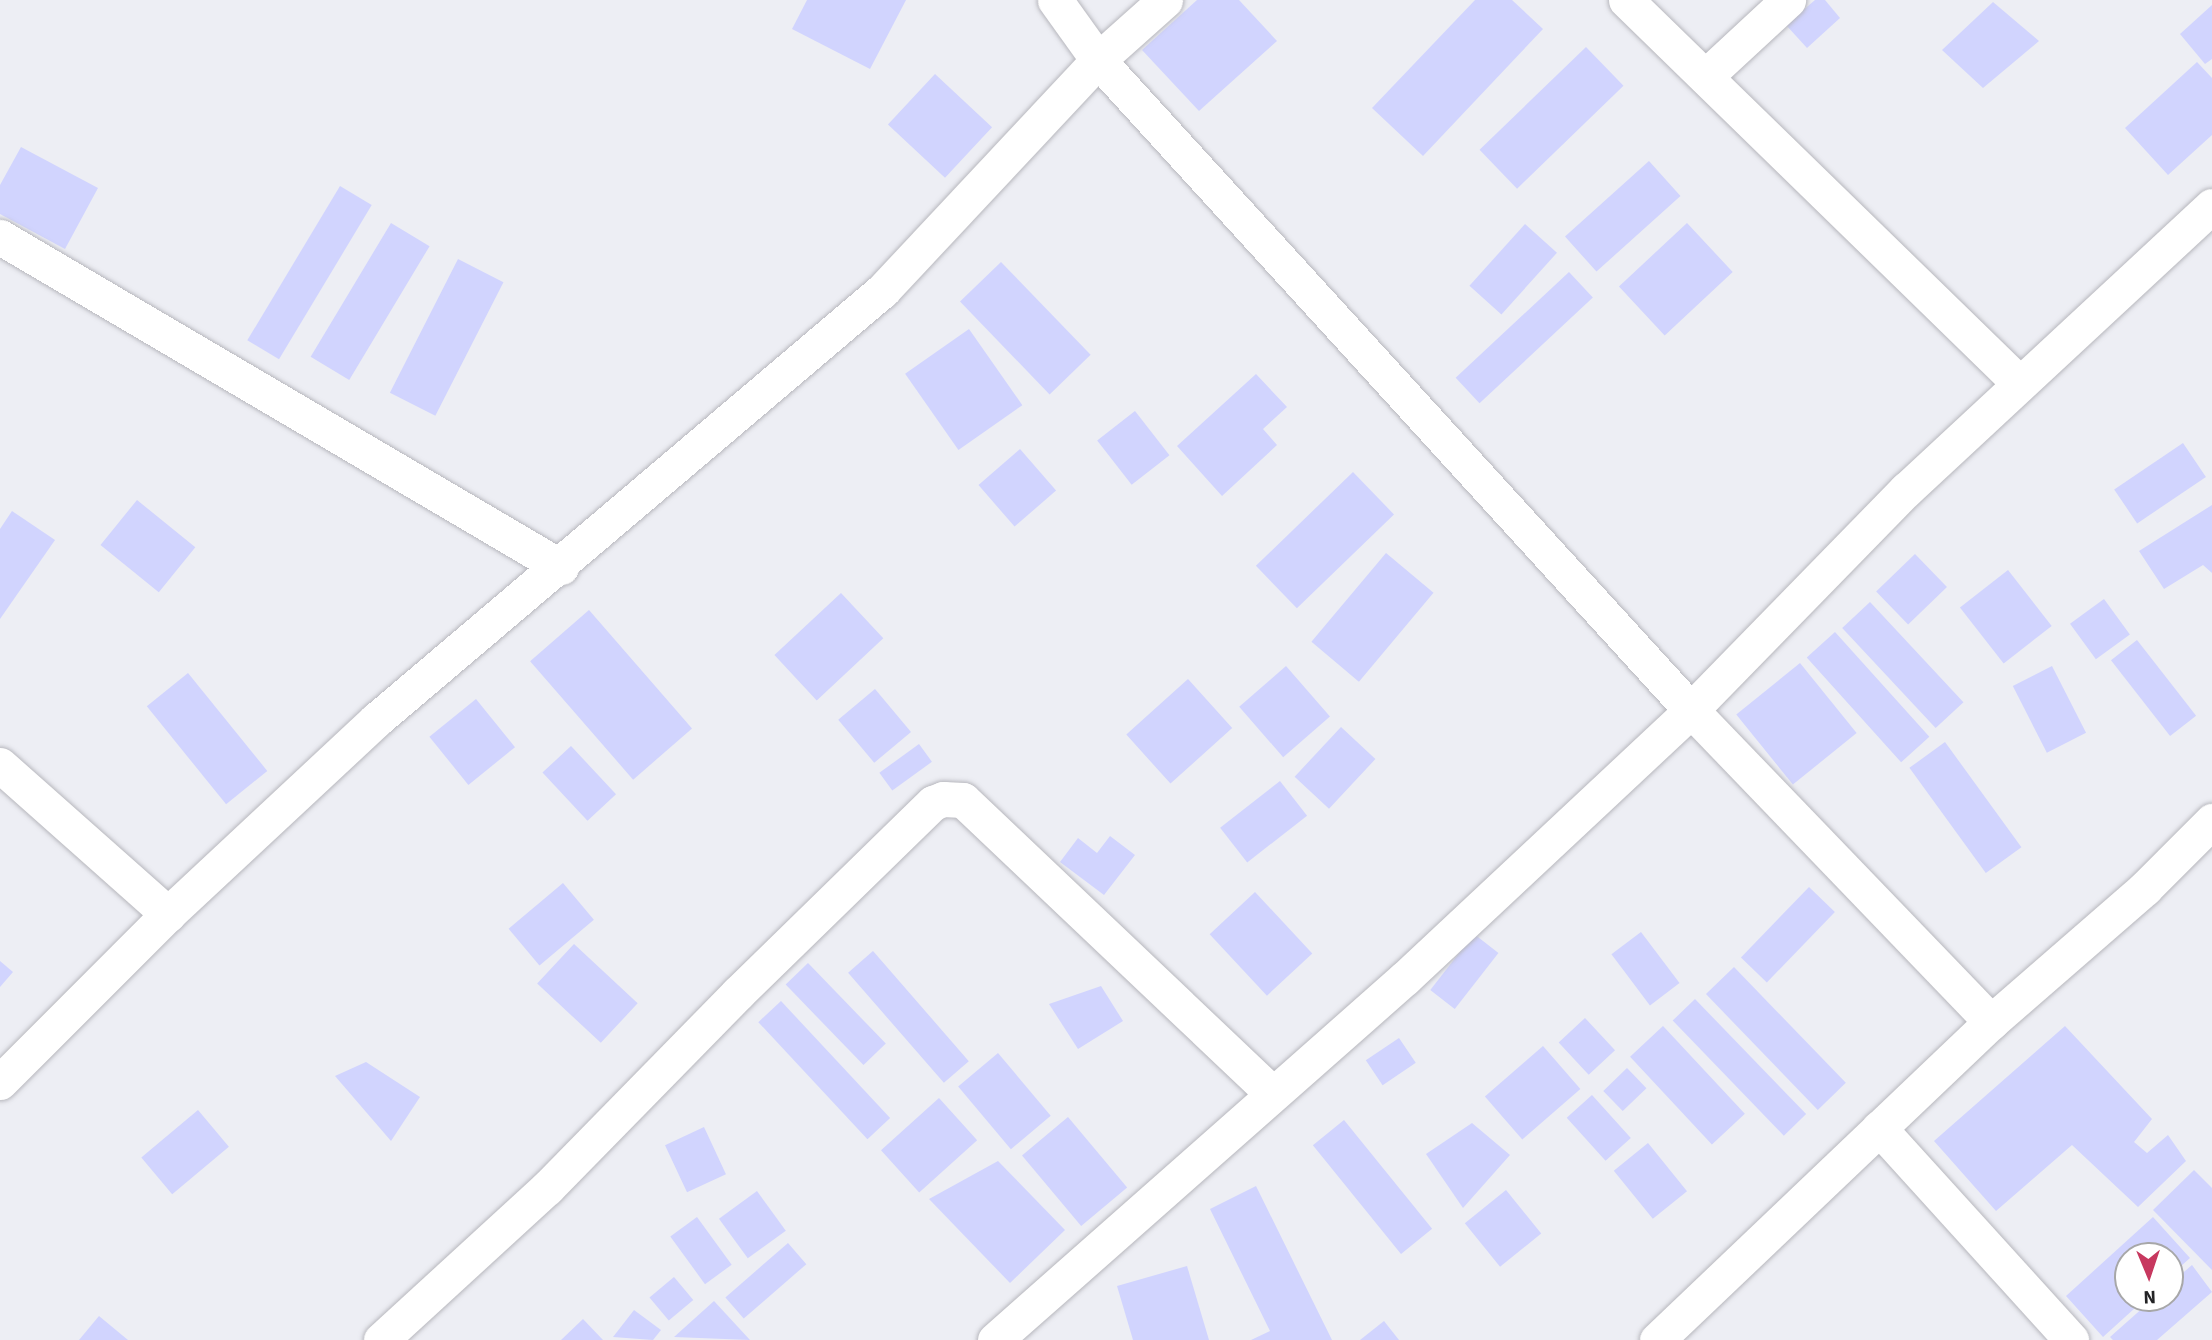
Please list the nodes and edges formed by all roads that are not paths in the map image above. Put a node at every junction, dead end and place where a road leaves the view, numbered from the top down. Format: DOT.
graph roads {
  1 [pos="1055,0"];
  2 [pos="1165,0"];
  3 [pos="1626,0"];
  4 [pos="1788,0"];
  5 [pos="1098,60"];
  6 [pos="1706,76"];
  7 [pos="2212,206"];
  8 [pos="0,237"];
  9 [pos="2019,383"];
  10 [pos="561,567"];
  11 [pos="1691,710"];
  12 [pos="0,765"];
  13 [pos="2208,833"];
  14 [pos="168,914"];
  15 [pos="1991,1022"];
  16 [pos="0,1082"];
  17 [pos="1273,1094"];
  18 [pos="1879,1128"];
  19 [pos="382,1340"];
  20 [pos="995,1340"];
  21 [pos="1657,1340"];
  22 [pos="2071,1340"];
  1 -- 5 [label="street"];
  2 -- 5 [label="street"];
  3 -- 6 [label="street"];
  4 -- 6 [label="street"];
  5 -- 10 [label="street"];
  5 -- 11 [label="street"];
  6 -- 9 [label="street"];
  7 -- 9 [label="street"];
  8 -- 10 [label="street"];
  9 -- 11 [label="street"];
  10 -- 14 [label="street"];
  11 -- 15 [label="street"];
  11 -- 17 [label="street"];
  12 -- 14 [label="street"];
  13 -- 15 [label="street"];
  14 -- 16 [label="street"];
  15 -- 18 [label="street"];
  17 -- 19 [label="street"];
  17 -- 20 [label="street"];
  18 -- 21 [label="street"];
  18 -- 22 [label="street"];
}
